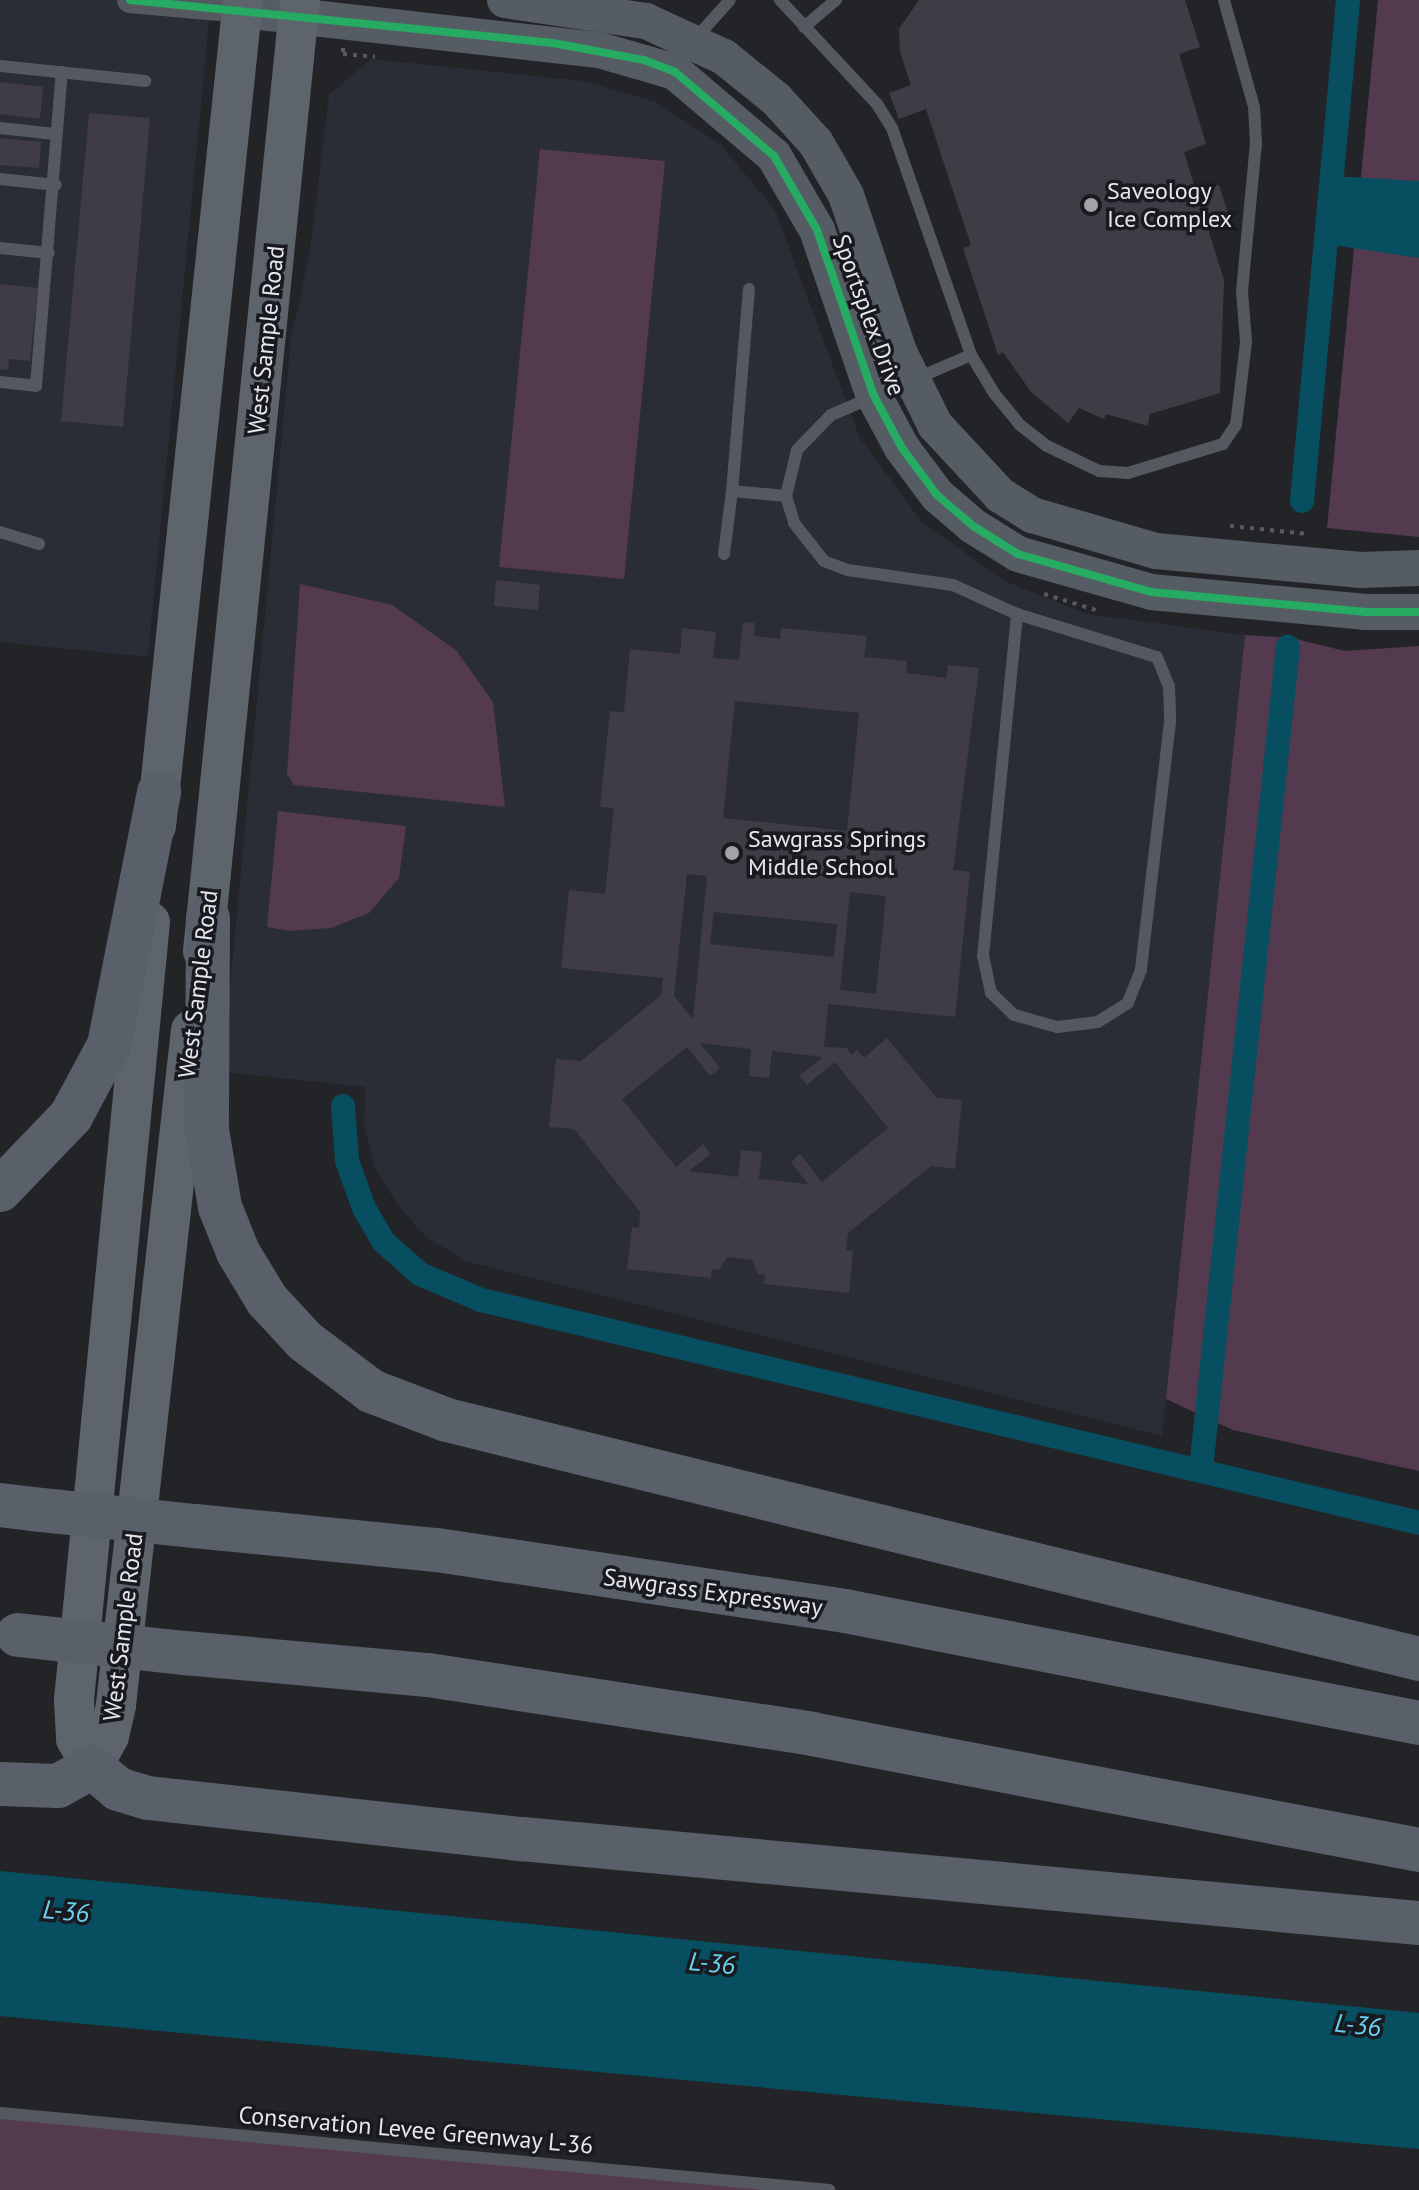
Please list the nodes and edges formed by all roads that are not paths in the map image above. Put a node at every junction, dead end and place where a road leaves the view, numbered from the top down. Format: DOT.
graph roads {
  1 [pos="130,0"];
  2 [pos="505,0"];
  3 [pos="730,0"];
  4 [pos="780,0"];
  5 [pos="836,0"];
  6 [pos="1224,0"];
  7 [pos="242,5"];
  8 [pos="300,8"];
  9 [pos="804,27"];
  10 [pos="685,56"];
  11 [pos="0,66"];
  12 [pos="62,72"];
  13 [pos="145,81"];
  14 [pos="0,128"];
  15 [pos="55,134"];
  16 [pos="0,179"];
  17 [pos="56,185"];
  18 [pos="0,248"];
  19 [pos="49,253"];
  20 [pos="749,289"];
  21 [pos="971,355"];
  22 [pos="911,378"];
  23 [pos="0,382"];
  24 [pos="873,394"];
  25 [pos="732,491"];
  26 [pos="786,496"];
  27 [pos="1032,515"];
  28 [pos="0,532"];
  29 [pos="39,544"];
  30 [pos="724,554"];
  31 [pos="1018,554"];
  32 [pos="1419,568"];
  33 [pos="1419,612"];
  34 [pos="1017,614"];
  35 [pos="159,792"];
  36 [pos="208,918"];
  37 [pos="0,1190"];
  38 [pos="16,1507"];
  39 [pos="9,1635"];
  40 [pos="1419,1659"];
  41 [pos="1419,1723"];
  42 [pos="92,1767"];
  43 [pos="0,1784"];
  44 [pos="1419,1850"];
  45 [pos="1419,1923"];
  46 [pos="0,2113"];
  47 [pos="829,2190"];
  1 -- 7 [label="street"];
  2 -- 10 [label="street, Sportsplex Drive"];
  3 -- 10 [label="lane"];
  4 -- 9 [label="lane"];
  5 -- 9 [label="lane"];
  6 -- 21 [label="lane"];
  7 -- 8 [label="street, Sportsplex Drive"];
  7 -- 35 [label="main road, West Sample Road"];
  8 -- 10 [label="street, Sportsplex Drive"];
  8 -- 36 [label="main road, West Sample Road"];
  9 -- 21 [label="lane"];
  10 -- 22 [label="street, Sportsplex Drive"];
  10 -- 24 [label="street, Sportsplex Drive"];
  11 -- 12 [label="lane"];
  12 -- 13 [label="lane"];
  12 -- 15 [label="lane"];
  14 -- 15 [label="lane"];
  15 -- 17 [label="lane"];
  16 -- 17 [label="lane"];
  17 -- 19 [label="lane"];
  18 -- 19 [label="lane"];
  19 -- 23 [label="lane"];
  20 -- 25 [label="lane"];
  21 -- 22 [label="lane"];
  22 -- 24 [label="lane"];
  22 -- 27 [label="street, Sportsplex Drive"];
  24 -- 26 [label="lane"];
  24 -- 31 [label="street, Sportsplex Drive"];
  25 -- 26 [label="lane"];
  25 -- 30 [label="lane"];
  26 -- 34 [label="lane"];
  27 -- 31 [label="street"];
  27 -- 32 [label="street, Sportsplex Drive"];
  28 -- 29 [label="lane"];
  31 -- 33 [label="street, Sportsplex Drive"];
  34 -- 34 [label="lane"];
  35 -- 37 [label="highway"];
  35 -- 42 [label="main road, West Sample Road"];
  36 -- 40 [label="highway"];
  36 -- 42 [label="main road, West Sample Road"];
  38 -- 41 [label="highway, Sawgrass Expressway, bridge"];
  39 -- 44 [label="highway, bridge"];
  42 -- 43 [label="highway"];
  42 -- 45 [label="highway"];
  46 -- 47 [label="lane, Conservation Levee Greenway L-36"];
}
